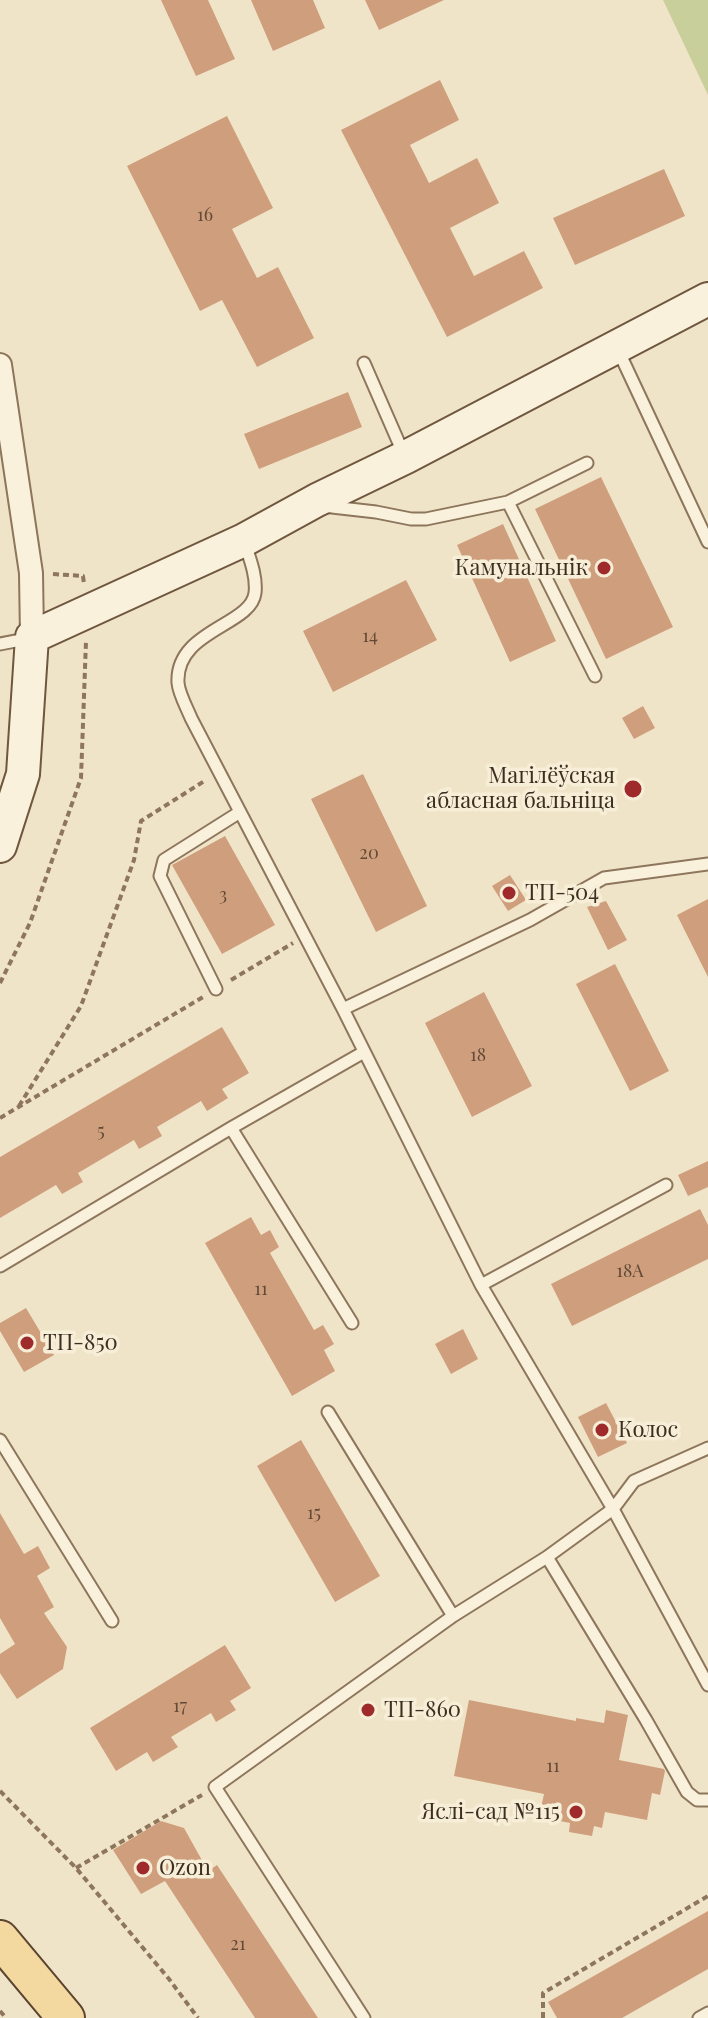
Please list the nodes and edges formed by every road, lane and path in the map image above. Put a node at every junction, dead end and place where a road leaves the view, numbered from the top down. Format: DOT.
graph roads {
  1 [pos="708,299"];
  2 [pos="616,346"];
  3 [pos="364,363"];
  4 [pos="0,365"];
  5 [pos="406,457"];
  6 [pos="587,463"];
  7 [pos="508,502"];
  8 [pos="309,504"];
  9 [pos="244,540"];
  10 [pos="708,542"];
  11 [pos="88,610"];
  12 [pos="32,637"];
  13 [pos="0,644"];
  14 [pos="595,676"];
  15 [pos="219,772"];
  16 [pos="240,812"];
  17 [pos="0,846"];
  18 [pos="708,864"];
  19 [pos="305,936"];
  20 [pos="0,983"];
  21 [pos="216,989"];
  22 [pos="343,1009"];
  23 [pos="364,1052"];
  24 [pos="19,1106"];
  25 [pos="0,1118"];
  26 [pos="231,1128"];
  27 [pos="666,1185"];
  28 [pos="0,1266"];
  29 [pos="481,1285"];
  30 [pos="352,1323"];
  31 [pos="328,1412"];
  32 [pos="0,1440"];
  33 [pos="708,1448"];
  34 [pos="613,1509"];
  35 [pos="547,1557"];
  36 [pos="453,1616"];
  37 [pos="112,1621"];
  38 [pos="708,1685"];
  39 [pos="215,1787"];
  40 [pos="0,1791"];
  41 [pos="708,1800"];
  42 [pos="76,1868"];
  43 [pos="708,1896"];
  44 [pos="0,1939"];
  45 [pos="0,2011"];
  46 [pos="708,2013"];
  47 [pos="6,2018"];
  48 [pos="66,2018"];
  49 [pos="198,2018"];
  50 [pos="364,2018"];
  51 [pos="543,2018"];
  52 [pos="699,2018"];
  1 -- 2 [label="main road"];
  2 -- 5 [label="main road"];
  2 -- 10 [label="lane"];
  3 -- 5 [label="lane"];
  4 -- 12 [label="street"];
  5 -- 8 [label="main road"];
  6 -- 7 [label="lane"];
  7 -- 8 [label="lane"];
  7 -- 14 [label="lane"];
  8 -- 9 [label="main road"];
  9 -- 11 [label="main road"];
  9 -- 15 [label="lane"];
  11 -- 12 [label="main road"];
  11 -- 20 [label="path"];
  12 -- 13 [label="lane"];
  12 -- 17 [label="main road"];
  15 -- 16 [label="lane"];
  15 -- 24 [label="path"];
  16 -- 19 [label="lane"];
  16 -- 21 [label="lane"];
  18 -- 22 [label="lane"];
  19 -- 21 [label="path"];
  19 -- 22 [label="lane"];
  21 -- 24 [label="path"];
  22 -- 23 [label="lane"];
  23 -- 26 [label="lane"];
  23 -- 29 [label="lane"];
  24 -- 25 [label="path"];
  26 -- 28 [label="lane"];
  26 -- 30 [label="lane"];
  27 -- 29 [label="lane"];
  29 -- 34 [label="lane"];
  31 -- 36 [label="lane"];
  32 -- 37 [label="lane"];
  33 -- 34 [label="lane"];
  34 -- 35 [label="lane"];
  34 -- 38 [label="lane"];
  35 -- 36 [label="lane"];
  35 -- 41 [label="lane"];
  36 -- 39 [label="lane"];
  39 -- 42 [label="path"];
  39 -- 50 [label="lane"];
  40 -- 42 [label="path"];
  42 -- 49 [label="path"];
  43 -- 51 [label="path"];
  44 -- 48 [label="main road"];
  45 -- 47 [label="path"];
  46 -- 52 [label="lane"];
}
